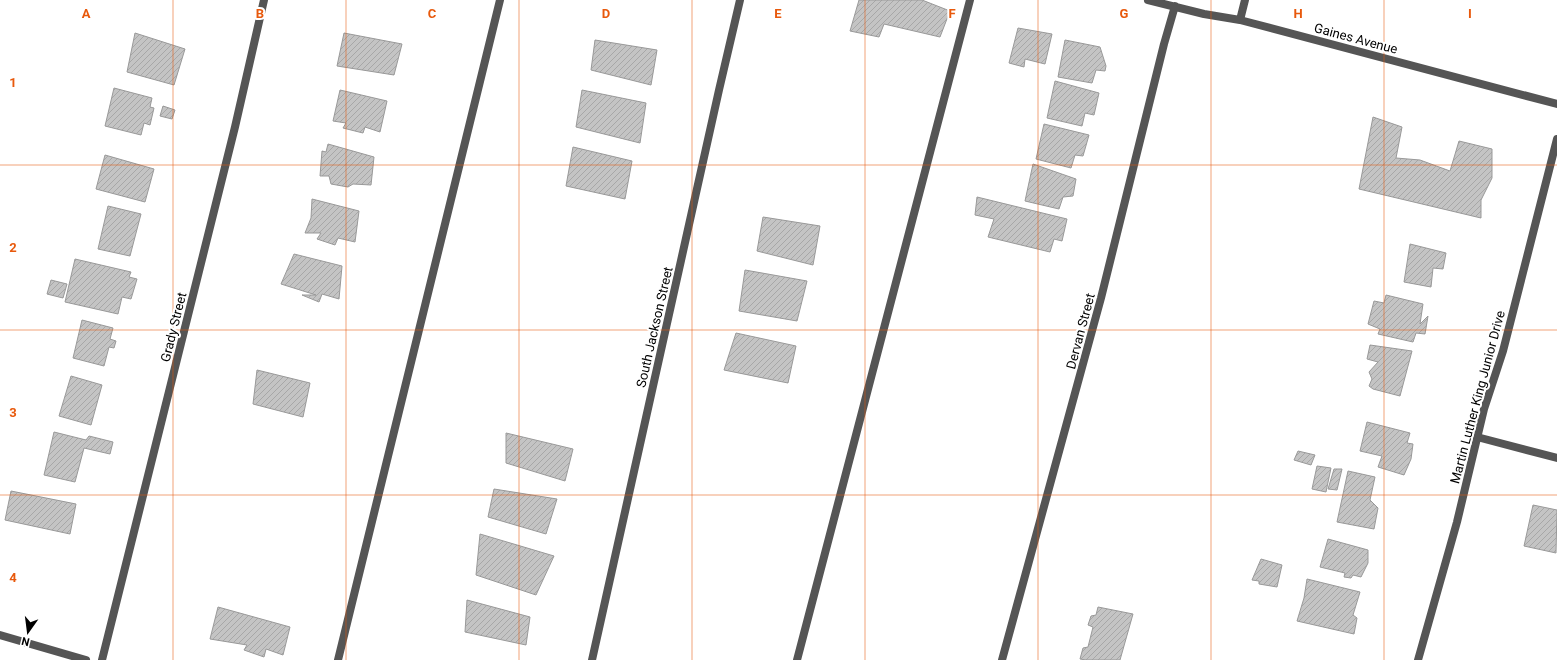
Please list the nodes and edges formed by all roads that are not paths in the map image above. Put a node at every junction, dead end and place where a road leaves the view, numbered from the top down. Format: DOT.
graph roads {
  1 [pos="264,0"];
  2 [pos="500,0"];
  3 [pos="740,0"];
  4 [pos="970,0"];
  5 [pos="1148,0"];
  6 [pos="1245,0"];
  7 [pos="1175,6"];
  8 [pos="1240,20"];
  9 [pos="1557,104"];
  10 [pos="1557,142"];
  11 [pos="1477,438"];
  12 [pos="1557,458"];
  13 [pos="0,634"];
  14 [pos="86,660"];
  15 [pos="102,660"];
  16 [pos="338,660"];
  17 [pos="592,660"];
  18 [pos="797,660"];
  19 [pos="1002,660"];
  20 [pos="1418,660"];
  1 -- 15 [label="street, Grady Street"];
  2 -- 16 [label="street"];
  3 -- 17 [label="street, South Jackson Street"];
  4 -- 18 [label="street"];
  5 -- 7 [label="street, Gaines Avenue"];
  6 -- 8 [label="street"];
  7 -- 8 [label="street, Gaines Avenue"];
  7 -- 19 [label="street, Dervan Street"];
  8 -- 9 [label="street, Gaines Avenue"];
  10 -- 11 [label="street, Martin Luther King Junior Drive"];
  11 -- 12 [label="street"];
  11 -- 20 [label="street, Martin Luther King Junior Drive"];
  13 -- 14 [label="street"];
}
